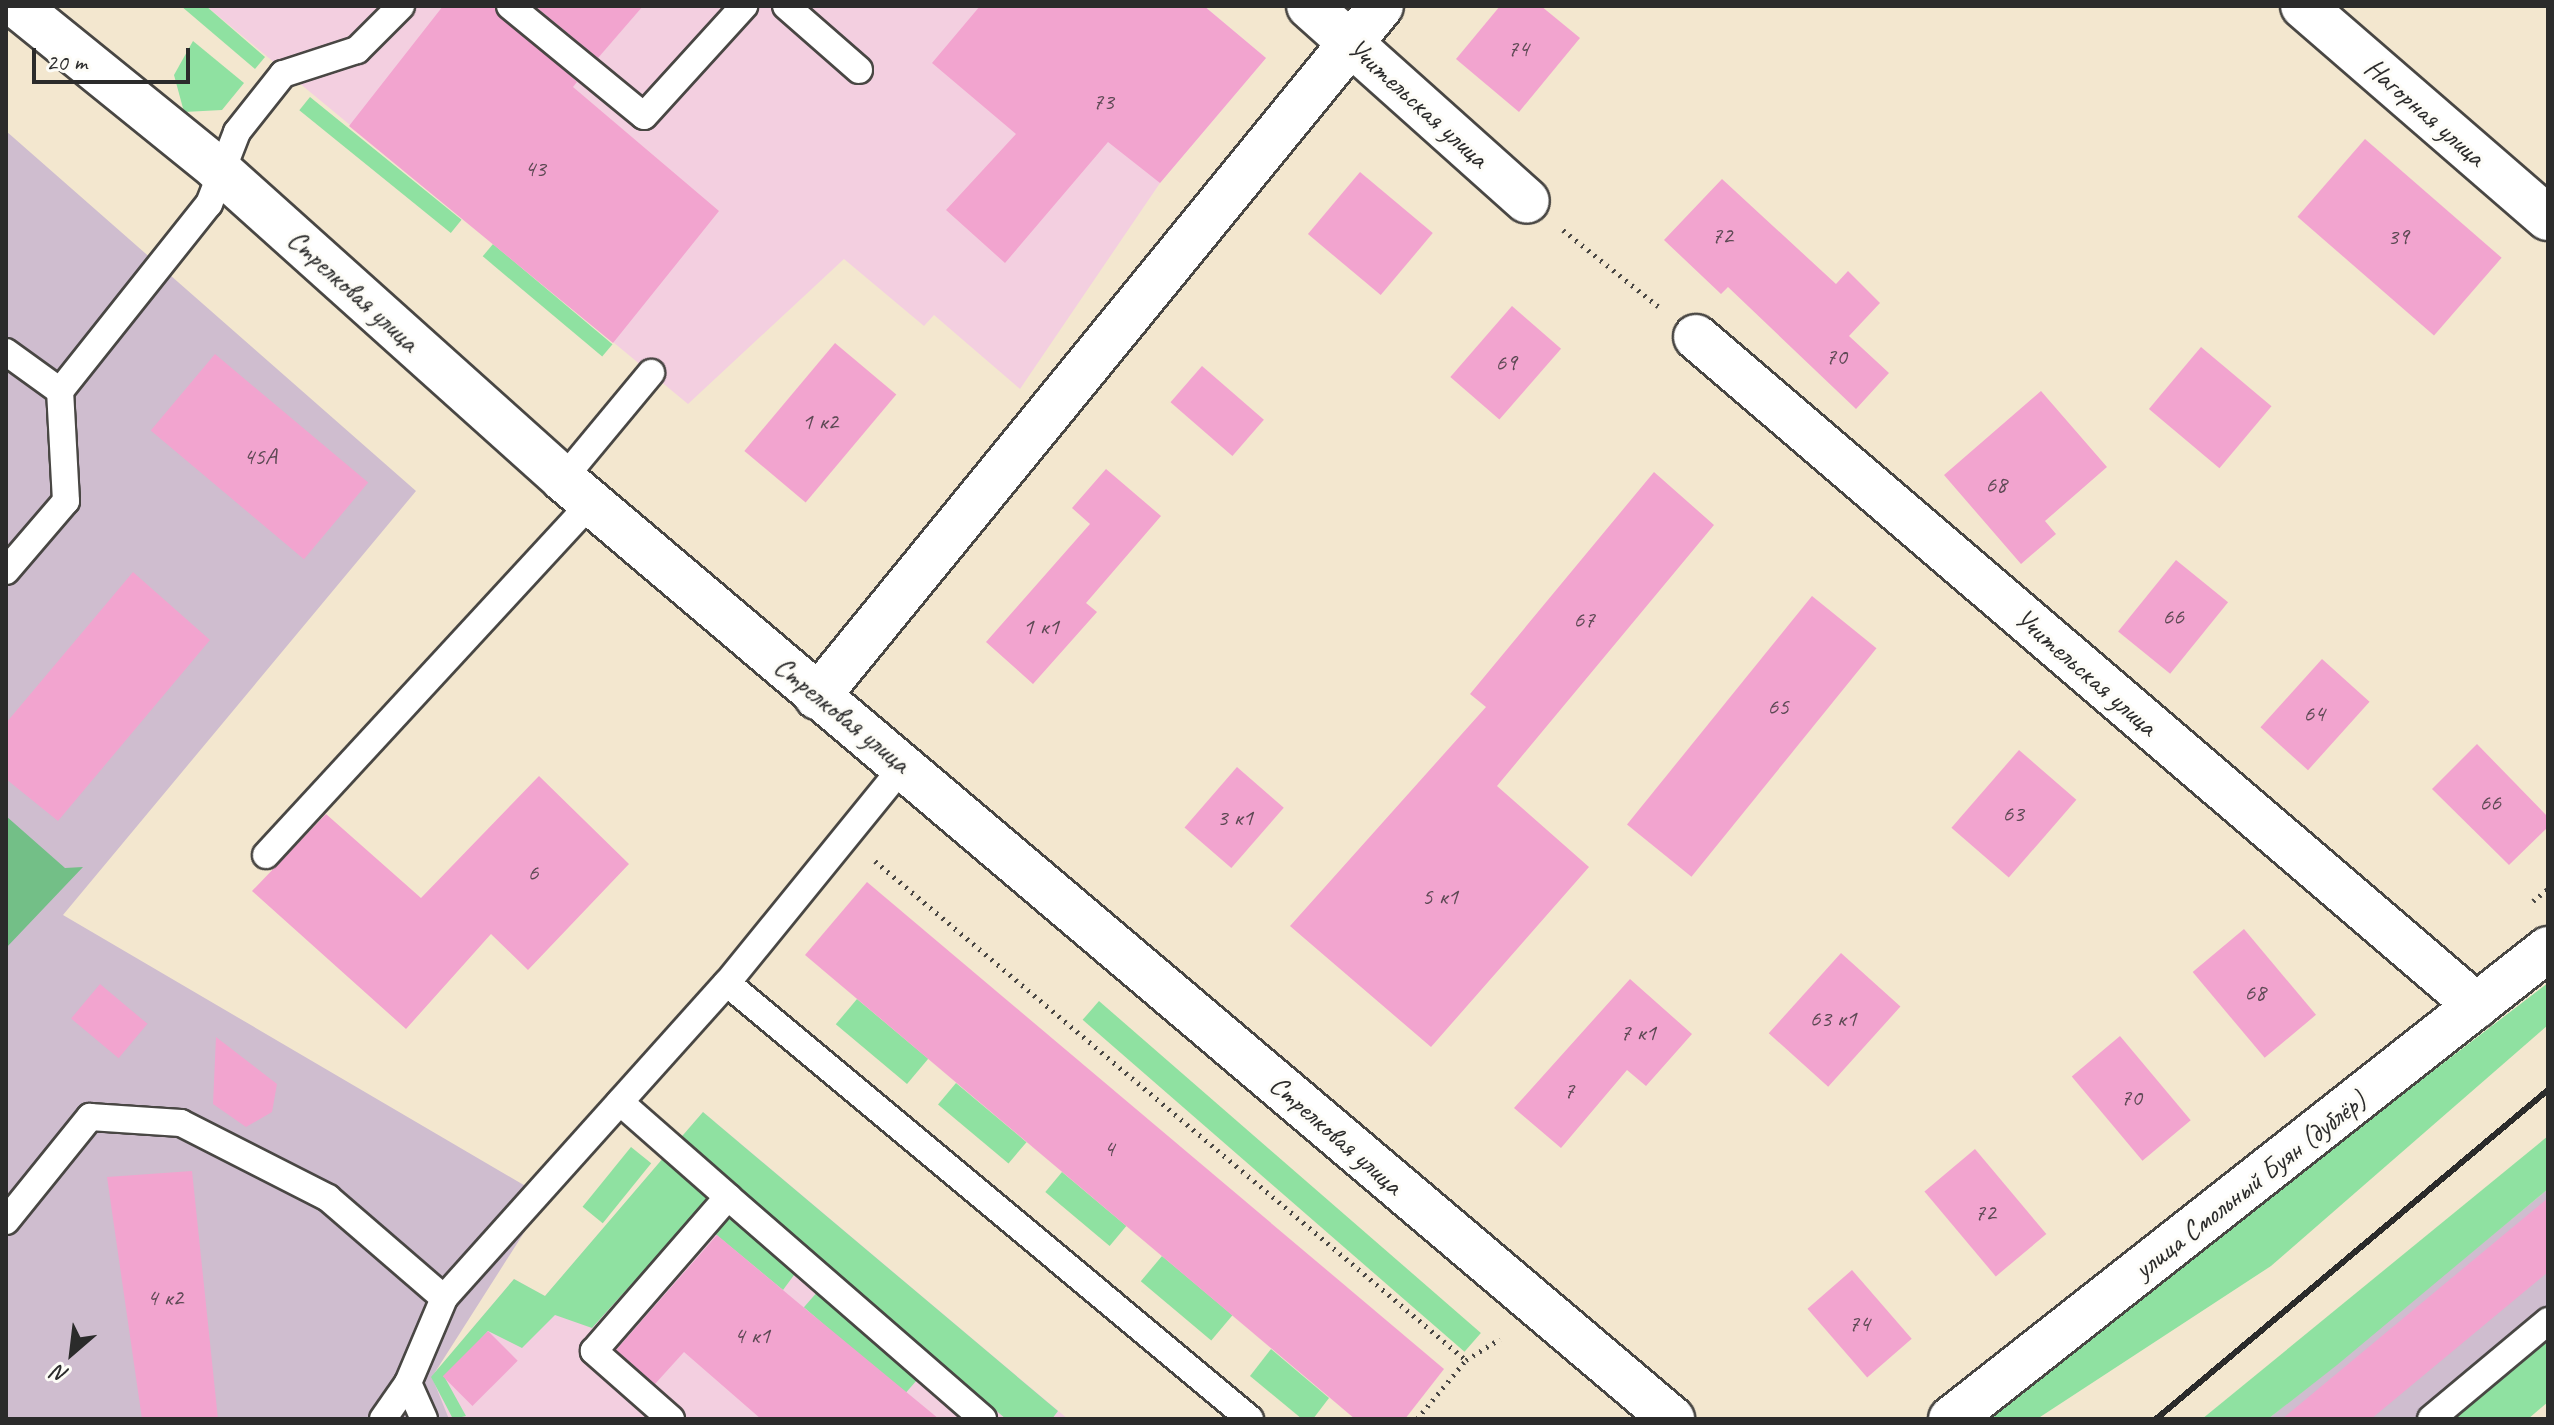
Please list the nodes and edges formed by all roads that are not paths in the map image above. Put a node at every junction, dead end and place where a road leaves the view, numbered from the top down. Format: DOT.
graph roads {
  1 [pos="17,6"];
  2 [pos="401,6"];
  3 [pos="510,6"];
  4 [pos="744,6"];
  5 [pos="786,6"];
  6 [pos="1309,6"];
  7 [pos="1381,6"];
  8 [pos="2303,6"];
  9 [pos="1352,42"];
  10 [pos="859,70"];
  11 [pos="218,169"];
  12 [pos="1527,201"];
  13 [pos="2548,218"];
  14 [pos="1696,337"];
  15 [pos="6,352"];
  16 [pos="651,373"];
  17 [pos="60,391"];
  18 [pos="577,490"];
  19 [pos="6,571"];
  20 [pos="817,697"];
  21 [pos="904,765"];
  22 [pos="266,855"];
  23 [pos="2548,949"];
  24 [pos="727,983"];
  25 [pos="2477,1006"];
  26 [pos="620,1102"];
  27 [pos="728,1197"];
  28 [pos="6,1221"];
  29 [pos="444,1298"];
  30 [pos="2548,1321"];
  31 [pos="408,1383"];
  32 [pos="383,1419"];
  33 [pos="424,1419"];
  34 [pos="671,1419"];
  35 [pos="983,1419"];
  36 [pos="1250,1419"];
  37 [pos="1672,1419"];
  38 [pos="1951,1419"];
  39 [pos="2431,1419"];
  1 -- 11 [label="street, Стрелковая улица"];
  2 -- 11 [label="lane"];
  3 -- 4 [label="lane"];
  5 -- 10 [label="lane"];
  6 -- 9 [label="street, Учительская улица"];
  7 -- 9 [label="street"];
  8 -- 13 [label="street, Нагорная улица"];
  9 -- 12 [label="street, Учительская улица"];
  9 -- 20 [label="street"];
  11 -- 17 [label="lane"];
  11 -- 18 [label="street, Стрелковая улица"];
  14 -- 25 [label="street, Учительская улица"];
  15 -- 17 [label="lane"];
  16 -- 18 [label="lane"];
  17 -- 19 [label="lane"];
  18 -- 20 [label="street, Стрелковая улица"];
  18 -- 22 [label="lane"];
  20 -- 21 [label="street, Стрелковая улица"];
  21 -- 24 [label="lane"];
  21 -- 37 [label="street, Стрелковая улица"];
  23 -- 25 [label="street, улица Смольный Буян (дублёр)"];
  24 -- 26 [label="lane"];
  24 -- 36 [label="lane"];
  25 -- 38 [label="street, улица Смольный Буян (дублёр)"];
  26 -- 27 [label="lane"];
  26 -- 29 [label="lane"];
  27 -- 34 [label="lane"];
  27 -- 35 [label="lane"];
  28 -- 29 [label="lane"];
  29 -- 31 [label="lane"];
  30 -- 39 [label="lane"];
  31 -- 32 [label="lane"];
  31 -- 33 [label="lane"];
}
